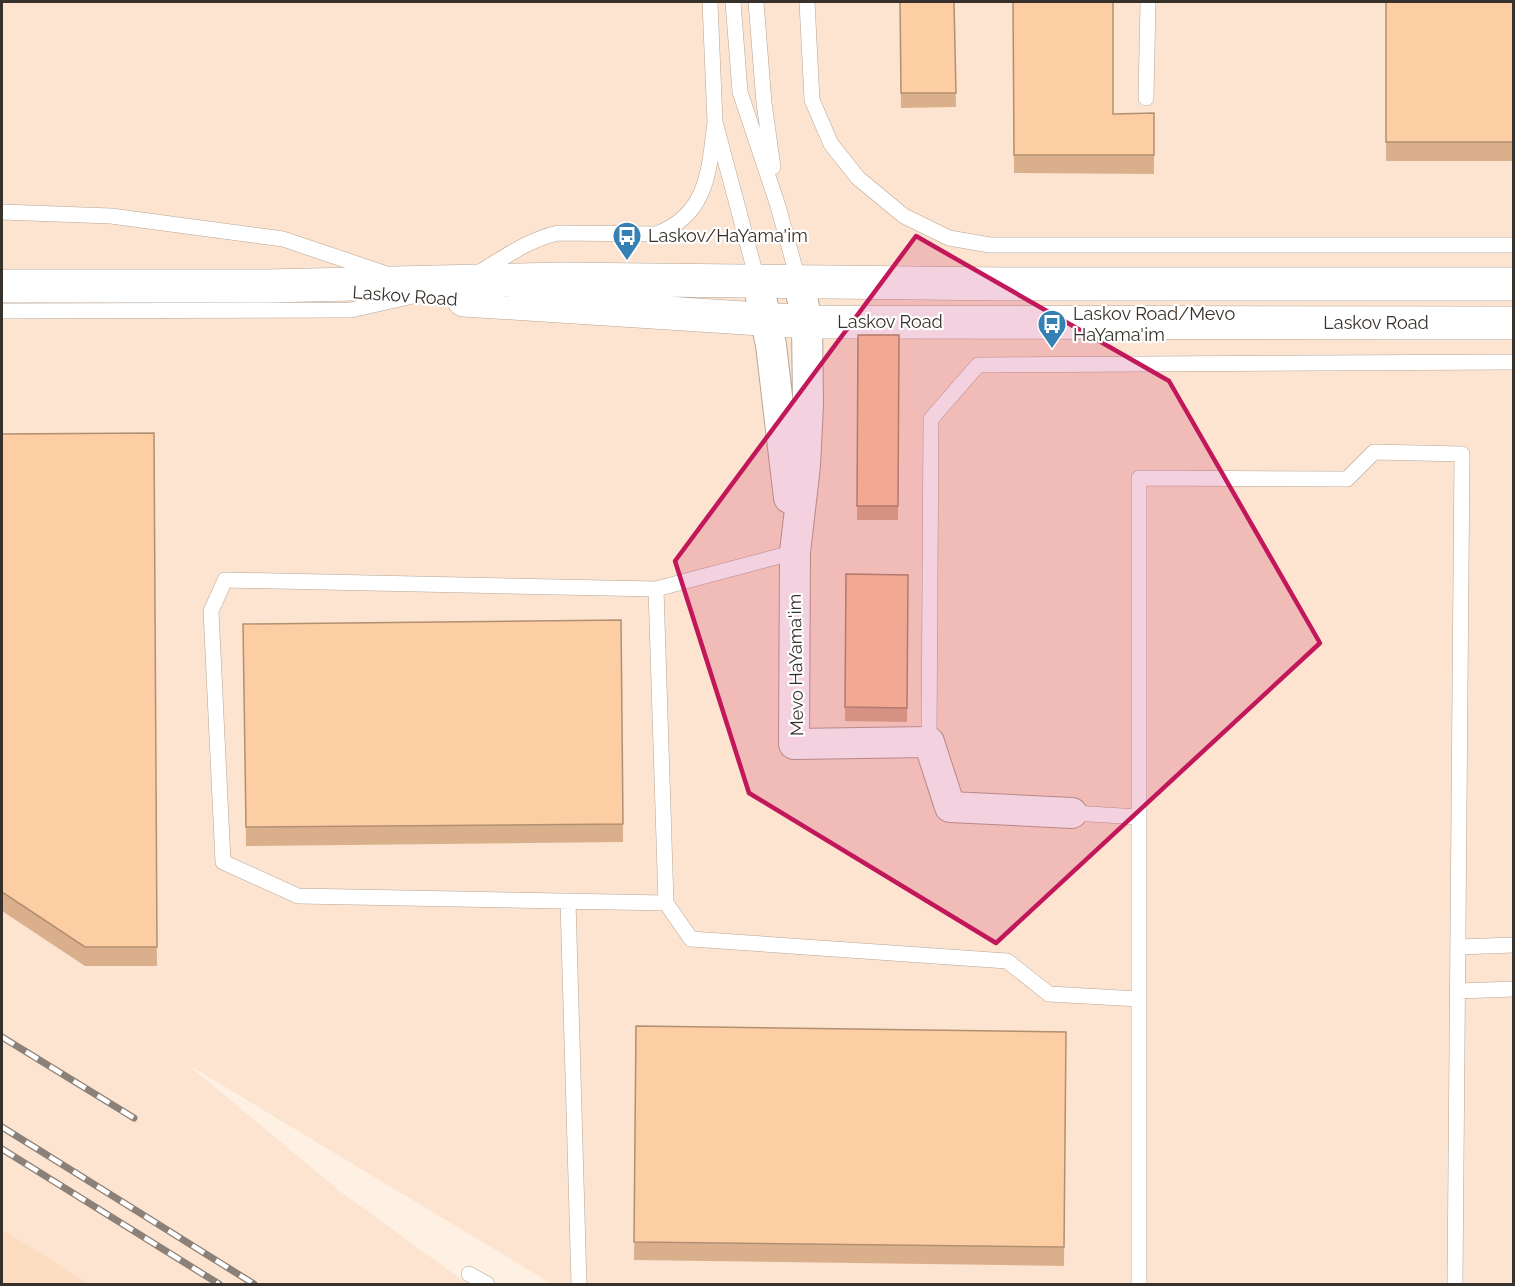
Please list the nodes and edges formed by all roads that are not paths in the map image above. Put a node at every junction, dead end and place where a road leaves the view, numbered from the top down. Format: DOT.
graph roads {
  1 [pos="710,2"];
  2 [pos="733,2"];
  3 [pos="756,2"];
  4 [pos="807,2"];
  5 [pos="1148,2"];
  6 [pos="1146,98"];
  7 [pos="715,122"];
  8 [pos="778,206"];
  9 [pos="2,212"];
  10 [pos="1514,245"];
  11 [pos="467,280"];
  12 [pos="758,283"];
  13 [pos="799,283"];
  14 [pos="1514,284"];
  15 [pos="2,286"];
  16 [pos="411,289"];
  17 [pos="2,312"];
  18 [pos="767,321"];
  19 [pos="807,322"];
  20 [pos="1514,323"];
  21 [pos="1514,362"];
  22 [pos="795,552"];
  23 [pos="656,589"];
  24 [pos="929,742"];
  25 [pos="1072,813"];
  26 [pos="1139,817"];
  27 [pos="568,901"];
  28 [pos="666,903"];
  29 [pos="1514,945"];
  30 [pos="1458,947"];
  31 [pos="1514,989"];
  32 [pos="1458,991"];
  33 [pos="1139,999"];
  34 [pos="470,1274"];
  35 [pos="487,1284"];
  36 [pos="579,1284"];
  37 [pos="1139,1284"];
  38 [pos="1455,1284"];
  1 -- 7 [label="lane"];
  2 -- 8 [label="lane"];
  3 -- 8 [label="lane"];
  4 -- 10 [label="lane"];
  5 -- 6 [label="lane"];
  7 -- 11 [label="lane"];
  7 -- 12 [label="lane"];
  8 -- 13 [label="lane"];
  9 -- 16 [label="lane"];
  11 -- 12 [label="street, Laskov Road"];
  11 -- 16 [label="street, Laskov Road"];
  12 -- 13 [label="street, Laskov Road"];
  12 -- 18 [label="street, Mevo HaYama'im"];
  13 -- 14 [label="street, Laskov Road"];
  13 -- 19 [label="street, Mevo HaYama'im"];
  15 -- 16 [label="street, Laskov Road"];
  16 -- 17 [label="lane"];
  16 -- 18 [label="street, Laskov Road"];
  18 -- 19 [label="street, Laskov Road"];
  18 -- 22 [label="street, Mevo HaYama'im"];
  19 -- 20 [label="street, Laskov Road"];
  19 -- 22 [label="street, Mevo HaYama'im"];
  21 -- 24 [label="lane"];
  22 -- 23 [label="lane"];
  22 -- 24 [label="street, Mevo HaYama'im"];
  23 -- 27 [label="lane"];
  23 -- 28 [label="lane"];
  24 -- 25 [label="street"];
  25 -- 26 [label="lane"];
  26 -- 30 [label="lane"];
  26 -- 33 [label="lane"];
  27 -- 28 [label="lane"];
  27 -- 36 [label="lane"];
  28 -- 33 [label="lane"];
  29 -- 30 [label="lane"];
  30 -- 32 [label="lane"];
  31 -- 32 [label="lane"];
  32 -- 38 [label="lane"];
  33 -- 37 [label="lane"];
  34 -- 35 [label="lane"];
}
